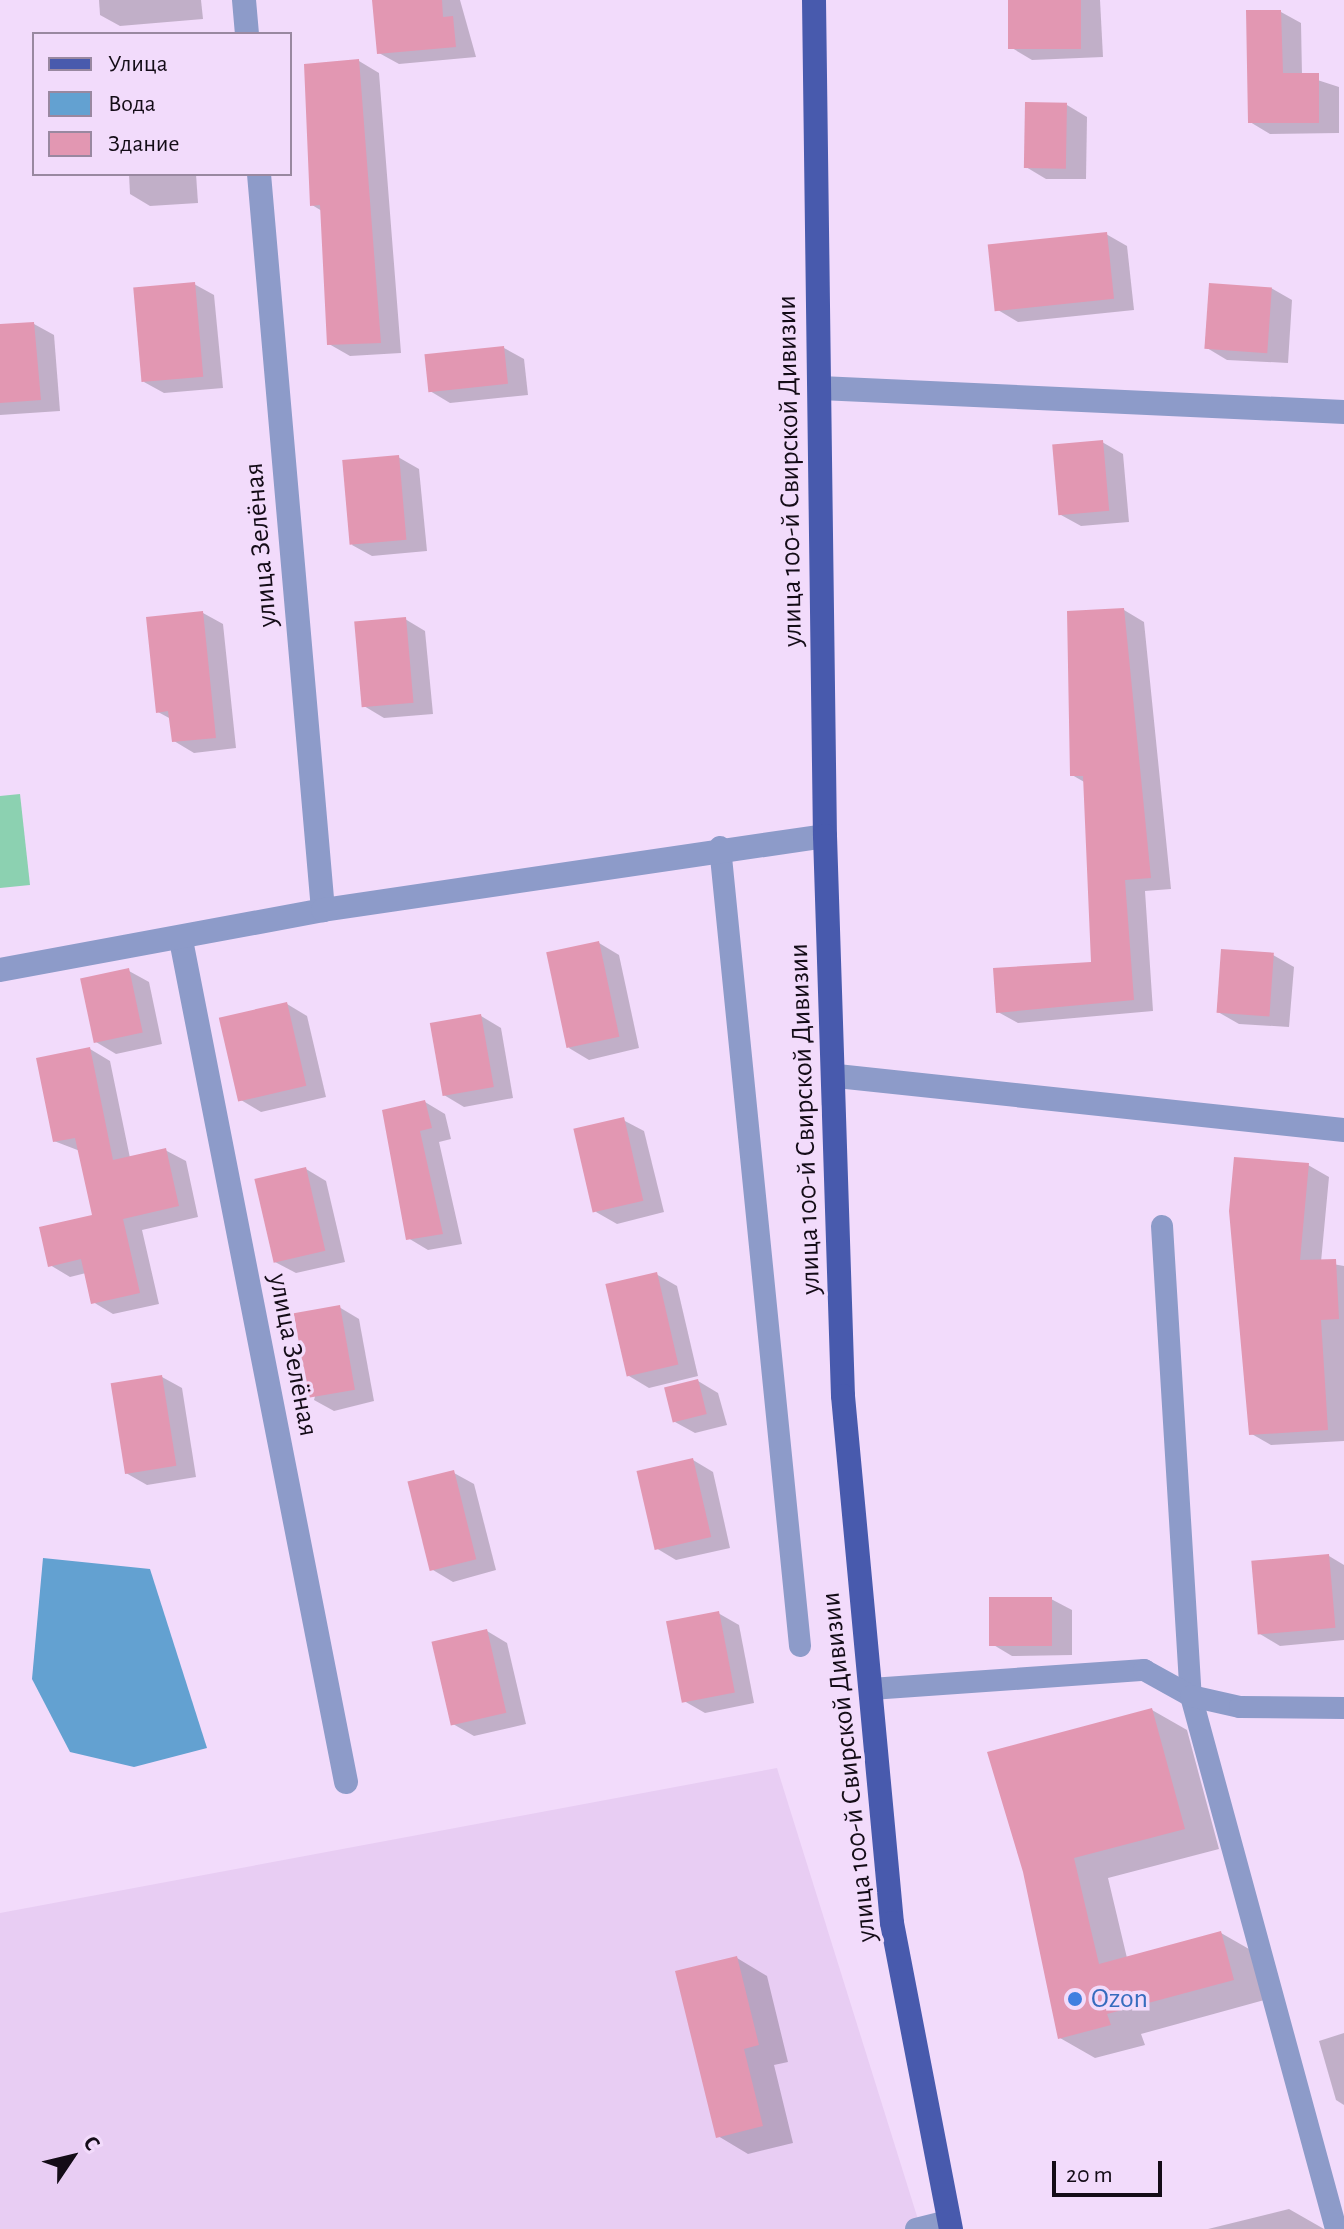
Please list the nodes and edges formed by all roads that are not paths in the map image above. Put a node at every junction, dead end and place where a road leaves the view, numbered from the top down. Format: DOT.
graph roads {
  1 [pos="244,0"];
  2 [pos="814,0"];
  3 [pos="247,32"];
  4 [pos="259,176"];
  5 [pos="820,388"];
  6 [pos="1344,412"];
  7 [pos="825,836"];
  8 [pos="720,847"];
  9 [pos="323,910"];
  10 [pos="181,940"];
  11 [pos="0,970"];
  12 [pos="837,1076"];
  13 [pos="1344,1130"];
  14 [pos="1162,1226"];
  15 [pos="800,1646"];
  16 [pos="871,1689"];
  17 [pos="1191,1696"];
  18 [pos="1344,1708"];
  19 [pos="346,1782"];
  20 [pos="950,2225"];
  21 [pos="916,2229"];
  22 [pos="1336,2229"];
  1 -- 3 [label="street"];
  2 -- 5 [label="main road, улица 100-й Свирской Дивизии"];
  4 -- 9 [label="street, улица Зелёная"];
  5 -- 6 [label="street"];
  5 -- 7 [label="main road, улица 100-й Свирской Дивизии"];
  7 -- 8 [label="street"];
  7 -- 12 [label="main road, улица 100-й Свирской Дивизии"];
  8 -- 9 [label="street"];
  8 -- 15 [label="lane"];
  9 -- 10 [label="street"];
  10 -- 11 [label="street"];
  10 -- 19 [label="street, улица Зелёная"];
  12 -- 13 [label="street"];
  12 -- 16 [label="main road, улица 100-й Свирской Дивизии"];
  14 -- 17 [label="lane"];
  16 -- 17 [label="lane"];
  16 -- 20 [label="main road, улица 100-й Свирской Дивизии"];
  17 -- 18 [label="lane"];
  17 -- 22 [label="lane"];
  20 -- 21 [label="lane"];
}
